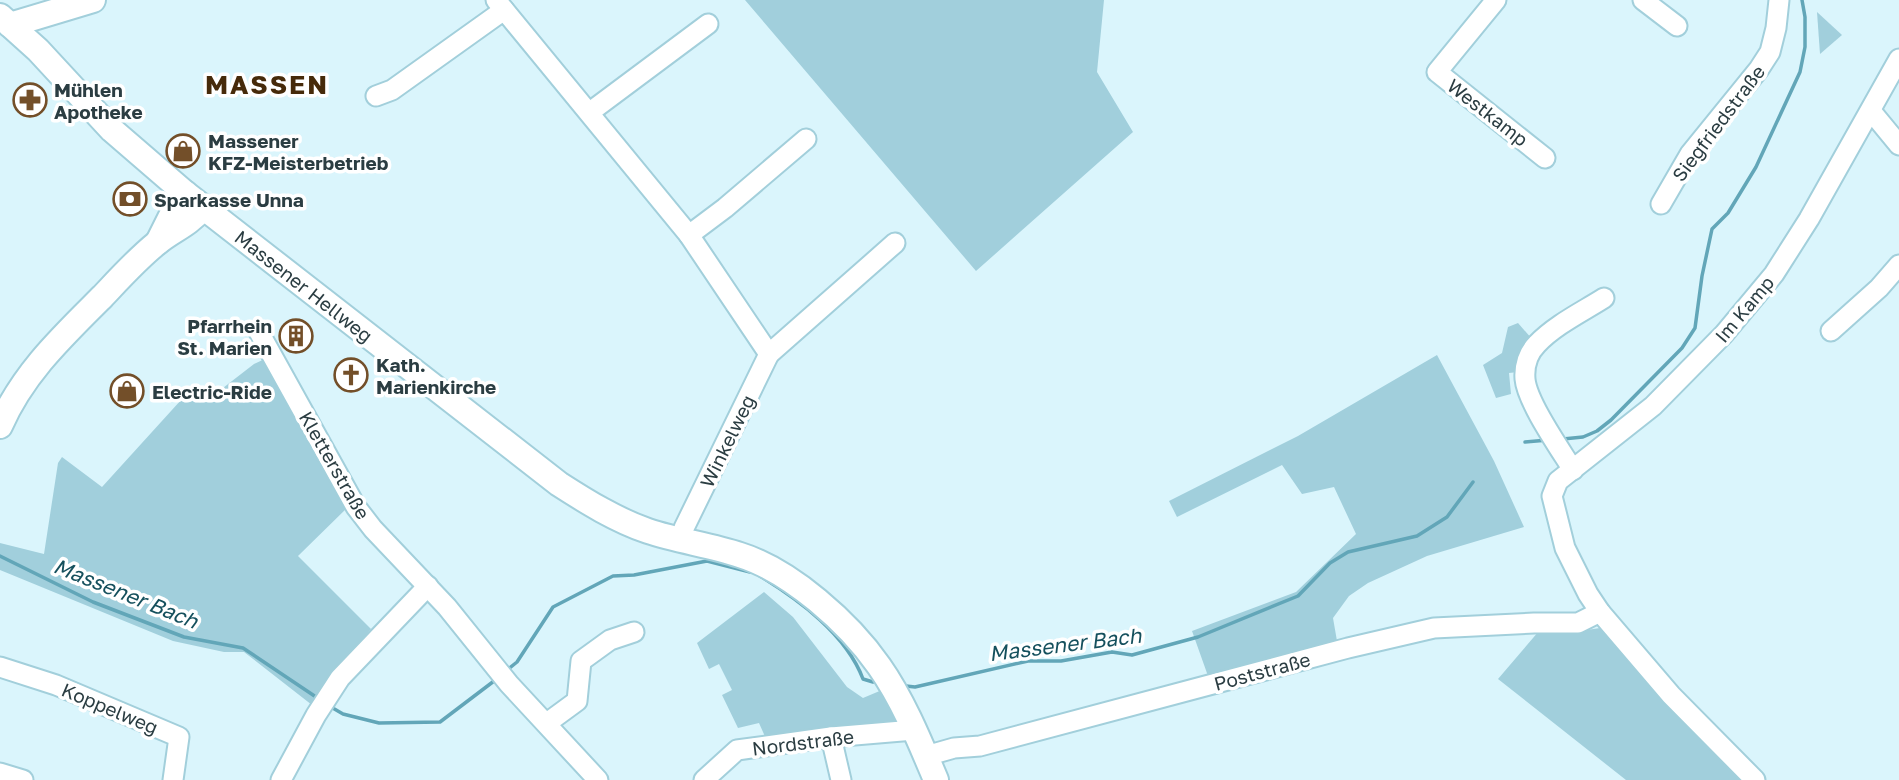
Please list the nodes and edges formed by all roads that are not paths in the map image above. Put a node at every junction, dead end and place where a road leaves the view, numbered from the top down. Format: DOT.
graph roads {
  1 [pos="93,0"];
  2 [pos="1496,0"];
  3 [pos="1643,0"];
  4 [pos="1779,0"];
  5 [pos="500,5"];
  6 [pos="3,22"];
  7 [pos="708,24"];
  8 [pos="1677,26"];
  9 [pos="1899,59"];
  10 [pos="376,96"];
  11 [pos="1871,111"];
  12 [pos="590,112"];
  13 [pos="806,139"];
  14 [pos="1899,145"];
  15 [pos="1545,158"];
  16 [pos="194,201"];
  17 [pos="1661,204"];
  18 [pos="690,235"];
  19 [pos="895,243"];
  20 [pos="1899,265"];
  21 [pos="1604,298"];
  22 [pos="259,331"];
  23 [pos="1831,331"];
  24 [pos="769,355"];
  25 [pos="0,426"];
  26 [pos="1573,470"];
  27 [pos="684,528"];
  28 [pos="428,586"];
  29 [pos="1600,612"];
  30 [pos="634,632"];
  31 [pos="0,667"];
  32 [pos="547,723"];
  33 [pos="914,730"];
  34 [pos="831,737"];
  35 [pos="926,756"];
  36 [pos="0,773"];
  37 [pos="23,780"];
  38 [pos="173,780"];
  39 [pos="281,780"];
  40 [pos="598,780"];
  41 [pos="704,780"];
  42 [pos="841,780"];
  43 [pos="936,780"];
  44 [pos="1755,780"];
  1 -- 6 [label="main road"];
  2 -- 15 [label="street, Westkamp"];
  3 -- 8 [label="street"];
  4 -- 17 [label="street, Siegfriedstraße"];
  5 -- 10 [label="street"];
  5 -- 12 [label="street"];
  6 -- 16 [label="main road, Massener Hellweg"];
  7 -- 12 [label="street"];
  9 -- 11 [label="street, Im Kamp"];
  11 -- 14 [label="street"];
  11 -- 26 [label="street, Im Kamp"];
  12 -- 18 [label="street"];
  13 -- 18 [label="street"];
  16 -- 25 [label="main road"];
  16 -- 33 [label="main road, Massener Hellweg"];
  18 -- 24 [label="street"];
  19 -- 24 [label="street, Winkelweg"];
  20 -- 23 [label="street"];
  21 -- 26 [label="street"];
  22 -- 28 [label="street, Kletterstraße"];
  24 -- 27 [label="street, Winkelweg"];
  26 -- 29 [label="street, Im Kamp"];
  28 -- 32 [label="street, Kletterstraße"];
  28 -- 39 [label="street"];
  29 -- 35 [label="street, Poststraße"];
  29 -- 44 [label="street"];
  30 -- 32 [label="street"];
  31 -- 38 [label="street, Koppelweg"];
  32 -- 40 [label="street, Kletterstraße"];
  33 -- 34 [label="street, Nordstraße"];
  33 -- 35 [label="main road, Massener Hellweg"];
  34 -- 41 [label="street, Nordstraße"];
  34 -- 42 [label="street"];
  35 -- 43 [label="main road, Massener Hellweg"];
  36 -- 37 [label="street"];
}
